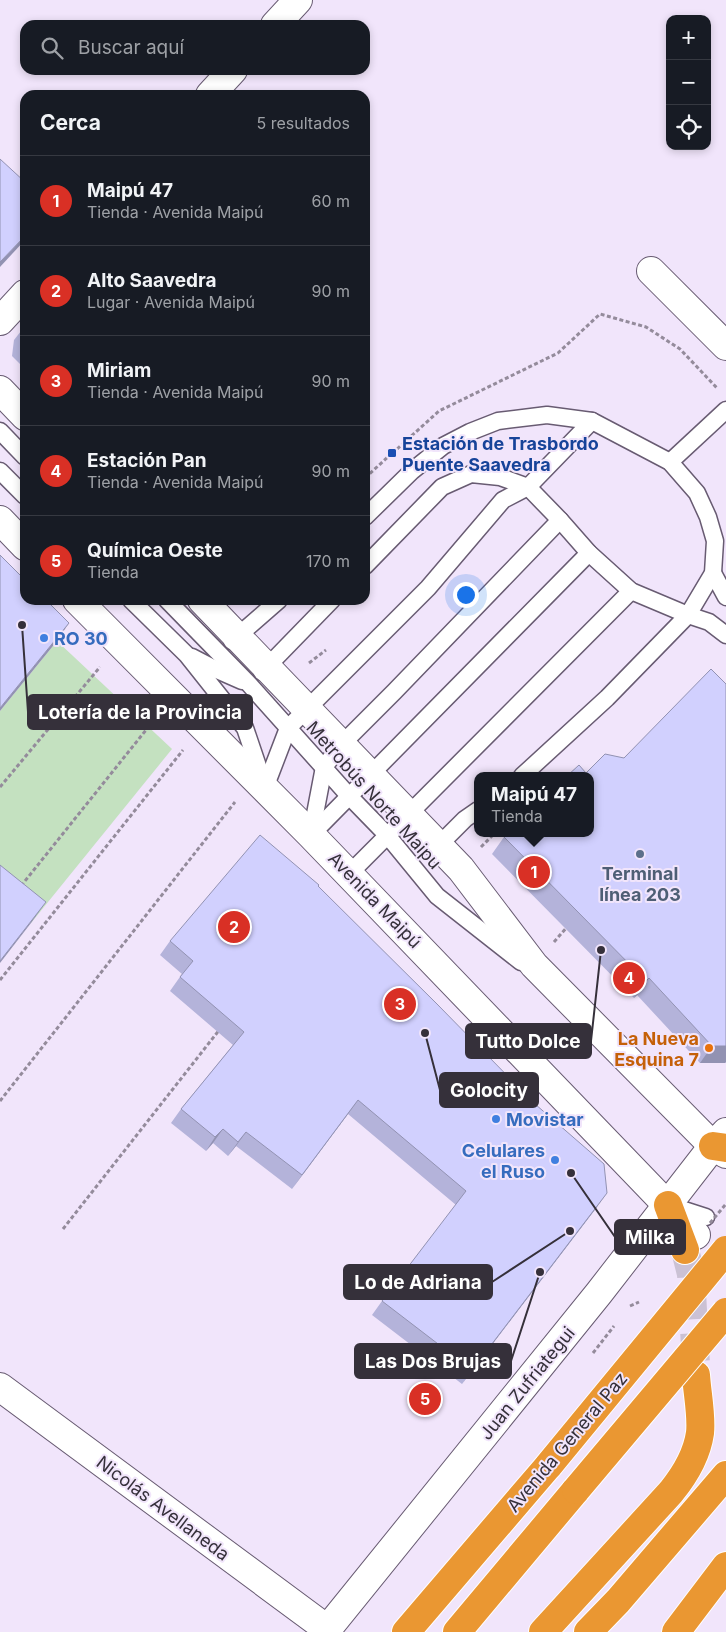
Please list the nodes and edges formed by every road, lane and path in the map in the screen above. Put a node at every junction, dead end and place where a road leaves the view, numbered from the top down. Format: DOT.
graph roads {
  1 [pos="298,0"];
  2 [pos="280,20"];
  3 [pos="228,75"];
  4 [pos="215,90"];
  5 [pos="651,271"];
  6 [pos="20,299"];
  7 [pos="0,321"];
  8 [pos="726,346"];
  9 [pos="0,390"];
  10 [pos="720,391"];
  11 [pos="726,410"];
  12 [pos="20,411"];
  13 [pos="592,421"];
  14 [pos="0,432"];
  15 [pos="20,452"];
  16 [pos="670,462"];
  17 [pos="0,471"];
  18 [pos="370,473"];
  19 [pos="528,487"];
  20 [pos="20,491"];
  21 [pos="370,512"];
  22 [pos="0,520"];
  23 [pos="560,520"];
  24 [pos="20,541"];
  25 [pos="589,553"];
  26 [pos="370,561"];
  27 [pos="713,572"];
  28 [pos="630,591"];
  29 [pos="726,597"];
  30 [pos="82,605"];
  31 [pos="136,605"];
  32 [pos="174,605"];
  33 [pos="205,605"];
  34 [pos="273,605"];
  35 [pos="327,605"];
  36 [pos="688,615"];
  37 [pos="726,635"];
  38 [pos="120,643"];
  39 [pos="229,645"];
  40 [pos="326,650"];
  41 [pos="188,655"];
  42 [pos="309,663"];
  43 [pos="258,675"];
  44 [pos="173,696"];
  45 [pos="308,709"];
  46 [pos="202,726"];
  47 [pos="288,728"];
  48 [pos="342,744"];
  49 [pos="324,767"];
  50 [pos="526,772"];
  51 [pos="371,775"];
  52 [pos="259,783"];
  53 [pos="0,787"];
  54 [pos="350,797"];
  55 [pos="474,813"];
  56 [pos="409,814"];
  57 [pos="312,834"];
  58 [pos="387,835"];
  59 [pos="439,845"];
  60 [pos="349,874"];
  61 [pos="19,889"];
  62 [pos="0,980"];
  63 [pos="567,999"];
  64 [pos="223,1026"];
  65 [pos="0,1101"];
  66 [pos="724,1148"];
  67 [pos="668,1205"];
  68 [pos="63,1229"];
  69 [pos="696,1234"];
  70 [pos="726,1250"];
  71 [pos="640,1302"];
  72 [pos="630,1306"];
  73 [pos="726,1312"];
  74 [pos="696,1375"];
  75 [pos="0,1387"];
  76 [pos="726,1475"];
  77 [pos="726,1566"];
  78 [pos="326,1631"];
  79 [pos="406,1632"];
  80 [pos="457,1632"];
  81 [pos="543,1632"];
  82 [pos="588,1632"];
  83 [pos="676,1632"];
  1 -- 2 [label="main road"];
  3 -- 4 [label="main road"];
  5 -- 8 [label="main road"];
  6 -- 7 [label="main road"];
  9 -- 12 [label="main road"];
  10 -- 18 [label="path"];
  11 -- 16 [label="lane"];
  13 -- 16 [label="lane"];
  13 -- 19 [label="lane"];
  13 -- 21 [label="lane"];
  14 -- 15 [label="lane"];
  16 -- 27 [label="lane"];
  17 -- 20 [label="lane"];
  19 -- 23 [label="lane"];
  19 -- 26 [label="lane"];
  19 -- 45 [label="lane"];
  22 -- 24 [label="main road"];
  23 -- 25 [label="lane"];
  23 -- 48 [label="lane"];
  25 -- 28 [label="lane"];
  25 -- 51 [label="lane"];
  27 -- 29 [label="lane"];
  27 -- 36 [label="lane"];
  28 -- 36 [label="lane"];
  28 -- 56 [label="lane"];
  30 -- 38 [label="main road, Avenida Maipú"];
  31 -- 41 [label="lane"];
  32 -- 39 [label="lane"];
  33 -- 39 [label="main road"];
  34 -- 39 [label="lane"];
  35 -- 43 [label="lane"];
  36 -- 37 [label="lane"];
  36 -- 50 [label="lane"];
  38 -- 44 [label="main road, Avenida Maipú"];
  38 -- 53 [label="path"];
  39 -- 43 [label="main road"];
  40 -- 42 [label="path"];
  41 -- 43 [label="lane"];
  41 -- 52 [label="lane"];
  43 -- 45 [label="main road"];
  43 -- 47 [label="lane, Metrobús Norte Maipu"];
  44 -- 46 [label="main road, Avenida Maipú"];
  44 -- 61 [label="path"];
  45 -- 47 [label="lane"];
  45 -- 48 [label="main road"];
  46 -- 52 [label="main road, Avenida Maipú"];
  46 -- 62 [label="path"];
  47 -- 49 [label="lane, Metrobús Norte Maipu"];
  47 -- 52 [label="lane"];
  48 -- 49 [label="lane"];
  48 -- 51 [label="main road"];
  49 -- 54 [label="lane, Metrobús Norte Maipu"];
  49 -- 57 [label="lane"];
  51 -- 54 [label="lane"];
  51 -- 56 [label="main road"];
  52 -- 57 [label="main road, Avenida Maipú"];
  52 -- 65 [label="path"];
  54 -- 57 [label="lane"];
  54 -- 58 [label="lane, Metrobús Norte Maipu"];
  55 -- 59 [label="lane"];
  56 -- 58 [label="lane"];
  56 -- 59 [label="main road"];
  57 -- 60 [label="main road, Avenida Maipú"];
  58 -- 60 [label="lane"];
  58 -- 63 [label="lane, Metrobús Norte Maipu"];
  59 -- 63 [label="main road"];
  60 -- 67 [label="main road, Avenida Maipú"];
  63 -- 66 [label="main road"];
  64 -- 68 [label="path"];
  66 -- 67 [label="main road, Juan Zufriategui"];
  67 -- 69 [label="highway"];
  67 -- 69 [label="lane"];
  67 -- 78 [label="main road, Juan Zufriategui"];
  70 -- 79 [label="highway, Avenida General Paz, bridge"];
  71 -- 72 [label="path"];
  73 -- 80 [label="highway, bridge"];
  74 -- 81 [label="highway"];
  75 -- 78 [label="main road, Nicolás Avellaneda"];
  76 -- 82 [label="highway"];
  77 -- 83 [label="highway"];
}
